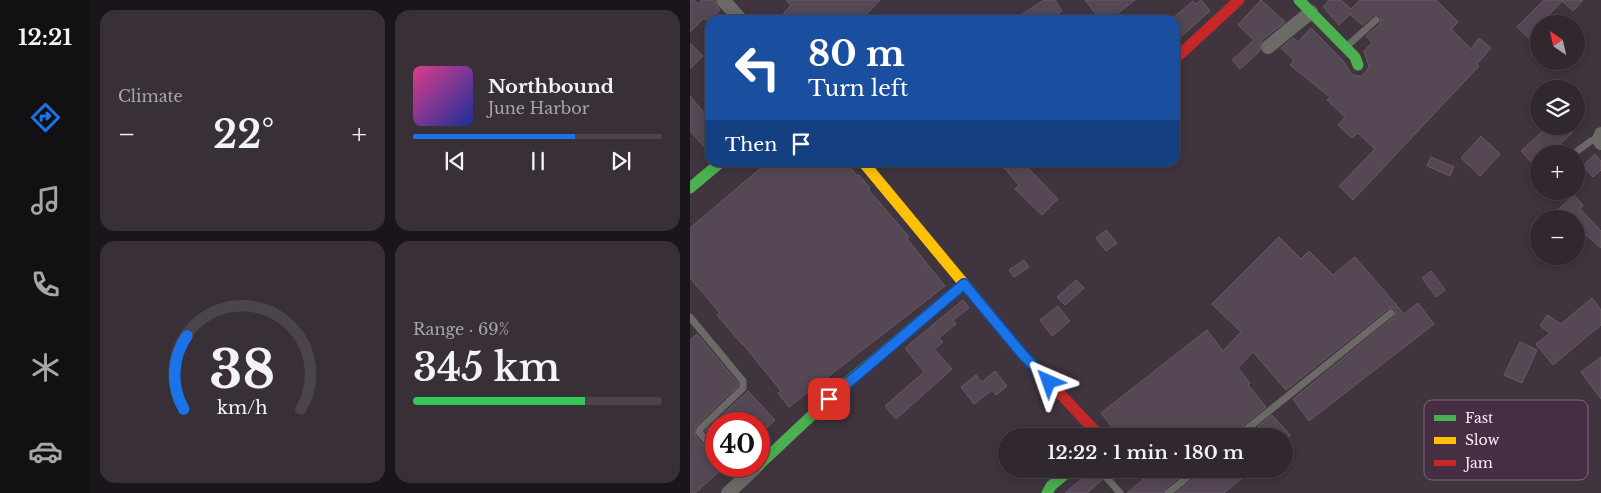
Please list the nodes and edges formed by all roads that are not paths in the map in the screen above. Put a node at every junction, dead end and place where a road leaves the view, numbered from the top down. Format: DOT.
graph roads {
  1 [pos="723,0"];
  2 [pos="1239,0"];
  3 [pos="1299,0"];
  4 [pos="1311,12"];
  5 [pos="736,15"];
  6 [pos="1376,20"];
  7 [pos="1268,47"];
  8 [pos="1345,47"];
  9 [pos="1180,54"];
  10 [pos="1358,65"];
  11 [pos="1600,139"];
  12 [pos="1585,145"];
  13 [pos="715,167"];
  14 [pos="867,167"];
  15 [pos="690,188"];
  16 [pos="964,284"];
  17 [pos="1391,313"];
  18 [pos="690,317"];
  19 [pos="718,412"];
  20 [pos="705,424"];
  21 [pos="1091,428"];
  22 [pos="1248,428"];
  23 [pos="705,440"];
  24 [pos="770,454"];
  25 [pos="1060,478"];
  26 [pos="1107,478"];
  27 [pos="1187,478"];
  28 [pos="743,479"];
  29 [pos="728,493"];
  30 [pos="1047,493"];
  31 [pos="1120,493"];
  32 [pos="1168,493"];
  1 -- 5 [label="street"];
  2 -- 9 [label="street"];
  3 -- 4 [label="street"];
  4 -- 7 [label="street"];
  4 -- 8 [label="street"];
  6 -- 8 [label="lane"];
  8 -- 10 [label="street"];
  11 -- 12 [label="lane"];
  13 -- 15 [label="street"];
  14 -- 16 [label="street"];
  16 -- 21 [label="street"];
  16 -- 24 [label="street"];
  17 -- 22 [label="lane"];
  18 -- 19 [label="lane"];
  20 -- 23 [label="lane"];
  25 -- 30 [label="street"];
  26 -- 31 [label="lane"];
  27 -- 32 [label="lane"];
  28 -- 29 [label="street"];
}
